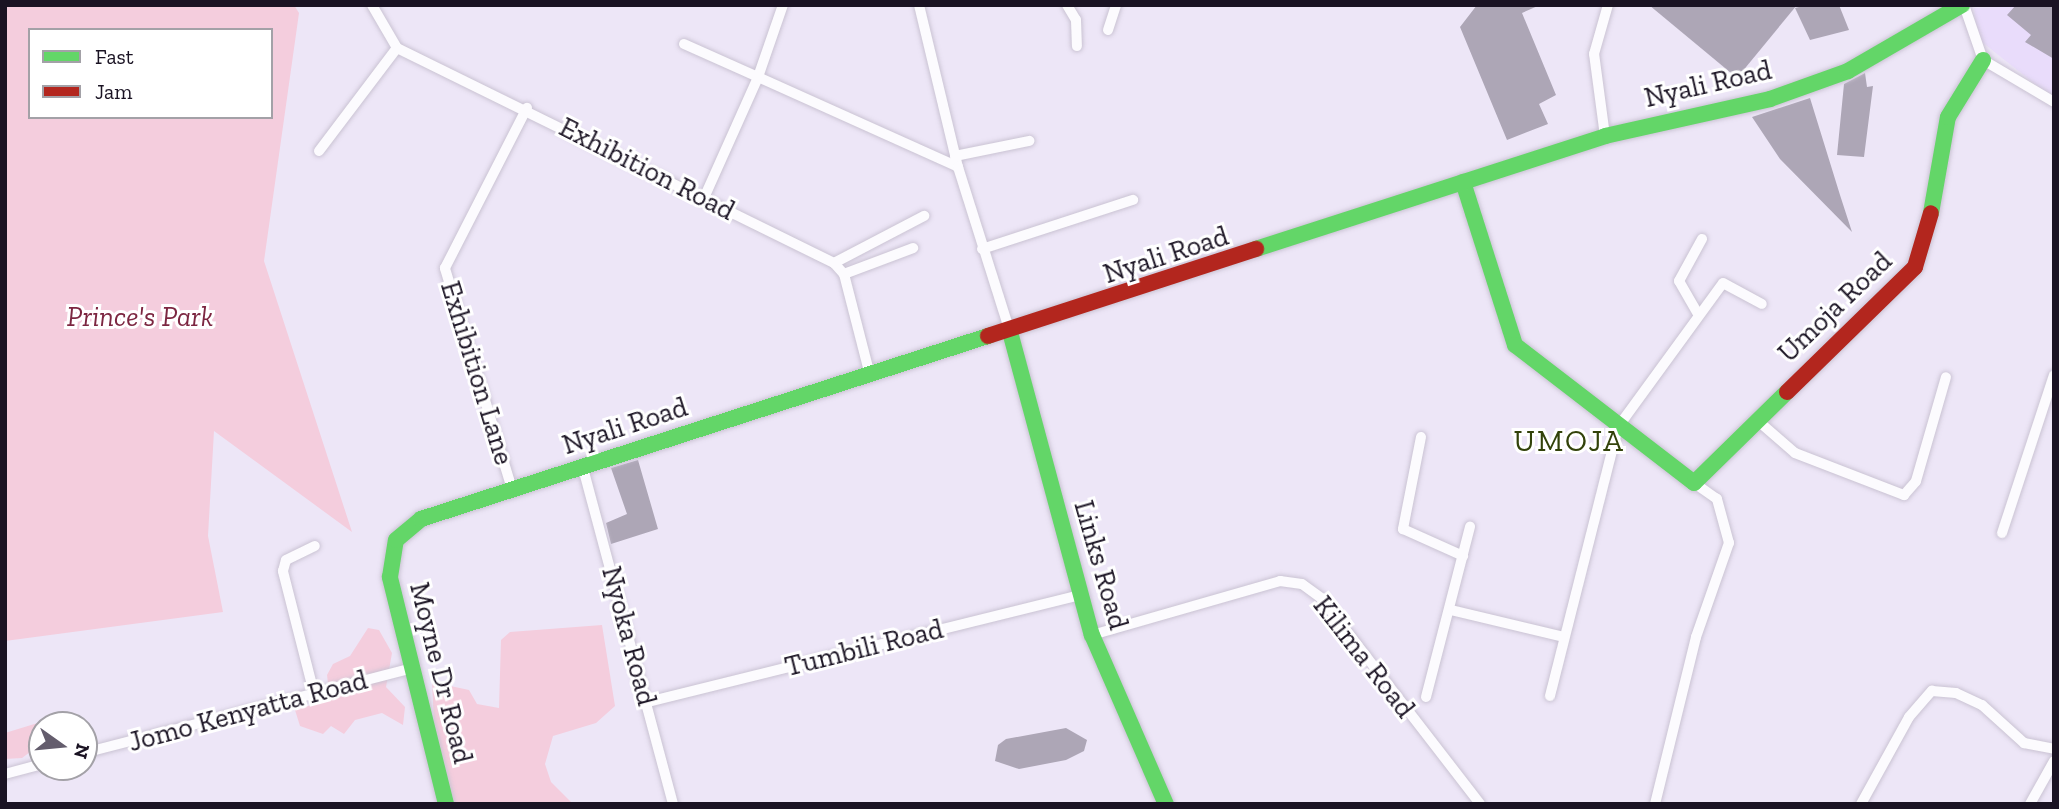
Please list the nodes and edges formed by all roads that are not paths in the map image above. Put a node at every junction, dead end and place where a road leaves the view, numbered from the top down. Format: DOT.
graph roads {
  1 [pos="372,5"];
  2 [pos="783,5"];
  3 [pos="919,5"];
  4 [pos="1068,5"];
  5 [pos="1116,5"];
  6 [pos="1608,5"];
  7 [pos="1963,5"];
  8 [pos="1108,30"];
  9 [pos="684,44"];
  10 [pos="1077,46"];
  11 [pos="397,48"];
  12 [pos="1983,60"];
  13 [pos="758,77"];
  14 [pos="2054,102"];
  15 [pos="527,108"];
  16 [pos="1605,136"];
  17 [pos="1029,141"];
  18 [pos="319,151"];
  19 [pos="956,161"];
  20 [pos="1463,182"];
  21 [pos="704,198"];
  22 [pos="1133,200"];
  23 [pos="924,216"];
  24 [pos="1702,239"];
  25 [pos="913,248"];
  26 [pos="982,249"];
  27 [pos="834,263"];
  28 [pos="844,274"];
  29 [pos="1762,304"];
  30 [pos="1698,314"];
  31 [pos="1010,332"];
  32 [pos="2054,374"];
  33 [pos="870,375"];
  34 [pos="1945,377"];
  35 [pos="1757,420"];
  36 [pos="1618,427"];
  37 [pos="1422,438"];
  38 [pos="583,468"];
  39 [pos="1694,483"];
  40 [pos="512,489"];
  41 [pos="1470,527"];
  42 [pos="2002,533"];
  43 [pos="315,546"];
  44 [pos="390,554"];
  45 [pos="1463,556"];
  46 [pos="1080,594"];
  47 [pos="1451,610"];
  48 [pos="1092,635"];
  49 [pos="1564,636"];
  50 [pos="413,668"];
  51 [pos="314,693"];
  52 [pos="1549,696"];
  53 [pos="1426,697"];
  54 [pos="648,702"];
  55 [pos="98,749"];
  56 [pos="2054,749"];
  57 [pos="2054,761"];
  58 [pos="28,768"];
  59 [pos="5,774"];
  60 [pos="446,804"];
  61 [pos="673,804"];
  62 [pos="1166,804"];
  63 [pos="1480,804"];
  64 [pos="1655,804"];
  65 [pos="1861,804"];
  66 [pos="2030,804"];
  1 -- 11 [label="street"];
  2 -- 13 [label="street"];
  3 -- 19 [label="street"];
  4 -- 10 [label="street"];
  5 -- 8 [label="street"];
  6 -- 16 [label="street"];
  7 -- 12 [label="street"];
  7 -- 16 [label="main road, Nyali Road"];
  9 -- 13 [label="street"];
  11 -- 15 [label="street, Exhibition Road"];
  11 -- 18 [label="street"];
  12 -- 14 [label="street"];
  12 -- 35 [label="main road, Umoja Road"];
  13 -- 19 [label="street"];
  13 -- 21 [label="street"];
  15 -- 21 [label="street, Exhibition Road"];
  15 -- 40 [label="street, Exhibition Lane"];
  16 -- 20 [label="main road, Nyali Road"];
  17 -- 19 [label="street"];
  19 -- 26 [label="street"];
  20 -- 31 [label="main road, Nyali Road"];
  20 -- 36 [label="main road"];
  21 -- 27 [label="street, Exhibition Road"];
  22 -- 26 [label="street"];
  23 -- 27 [label="street"];
  24 -- 30 [label="street"];
  25 -- 28 [label="street"];
  26 -- 31 [label="street"];
  27 -- 28 [label="street, Exhibition Road"];
  28 -- 33 [label="street, Exhibition Road"];
  29 -- 30 [label="street"];
  30 -- 36 [label="street"];
  31 -- 33 [label="main road, Nyali Road"];
  31 -- 46 [label="main road, Links Road"];
  32 -- 42 [label="street"];
  33 -- 38 [label="main road, Nyali Road"];
  34 -- 35 [label="street"];
  35 -- 39 [label="main road, Umoja Road"];
  36 -- 39 [label="main road"];
  36 -- 49 [label="street"];
  37 -- 45 [label="street"];
  38 -- 40 [label="main road, Nyali Road"];
  38 -- 54 [label="street, Nyoka Road"];
  39 -- 64 [label="street"];
  40 -- 44 [label="main road, Nyali Road"];
  41 -- 45 [label="street"];
  43 -- 51 [label="street"];
  44 -- 50 [label="main road, Moyne Dr Road"];
  45 -- 47 [label="street"];
  46 -- 48 [label="main road, Links Road"];
  46 -- 54 [label="street, Tumbili Road"];
  47 -- 49 [label="street"];
  47 -- 53 [label="street"];
  48 -- 62 [label="main road, Links Road"];
  48 -- 63 [label="street, Kilima Road"];
  49 -- 52 [label="street"];
  50 -- 51 [label="street, Jomo Kenyatta Road"];
  50 -- 60 [label="main road, Moyne Dr Road"];
  51 -- 55 [label="street, Jomo Kenyatta Road"];
  54 -- 61 [label="street, Nyoka Road"];
  56 -- 65 [label="street"];
  57 -- 66 [label="street"];
  58 -- 59 [label="street"];
}
